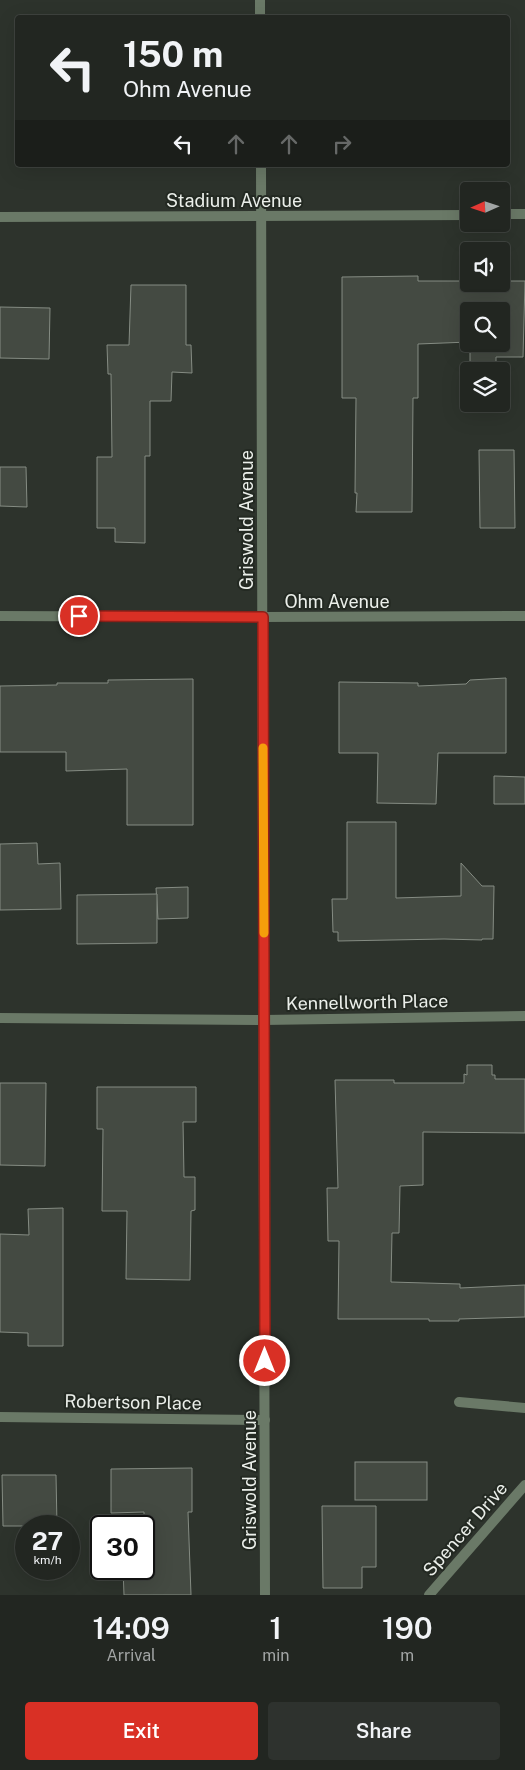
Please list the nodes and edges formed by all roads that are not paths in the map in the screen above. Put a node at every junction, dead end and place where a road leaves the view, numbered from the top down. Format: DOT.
graph roads {
  1 [pos="260,0"];
  2 [pos="260,15"];
  3 [pos="261,167"];
  4 [pos="460,214"];
  5 [pos="510,214"];
  6 [pos="525,214"];
  7 [pos="0,217"];
  8 [pos="261,217"];
  9 [pos="0,616"];
  10 [pos="525,616"];
  11 [pos="263,617"];
  12 [pos="525,1016"];
  13 [pos="0,1018"];
  14 [pos="264,1020"];
  15 [pos="459,1402"];
  16 [pos="525,1408"];
  17 [pos="0,1417"];
  18 [pos="265,1420"];
  19 [pos="525,1485"];
  20 [pos="265,1595"];
  21 [pos="429,1595"];
  1 -- 2 [label="street"];
  3 -- 8 [label="street, Griswold Avenue"];
  4 -- 8 [label="street, Stadium Avenue"];
  5 -- 6 [label="street"];
  7 -- 8 [label="street, Stadium Avenue"];
  8 -- 11 [label="street, Griswold Avenue"];
  9 -- 11 [label="street, Ohm Avenue"];
  10 -- 11 [label="street, Ohm Avenue"];
  11 -- 14 [label="street, Griswold Avenue"];
  12 -- 14 [label="street, Kennellworth Place"];
  13 -- 14 [label="street, Kennellworth Place"];
  14 -- 18 [label="street, Griswold Avenue"];
  15 -- 16 [label="street"];
  17 -- 18 [label="street, Robertson Place"];
  18 -- 20 [label="street, Griswold Avenue"];
  19 -- 21 [label="street, Spencer Drive"];
}
